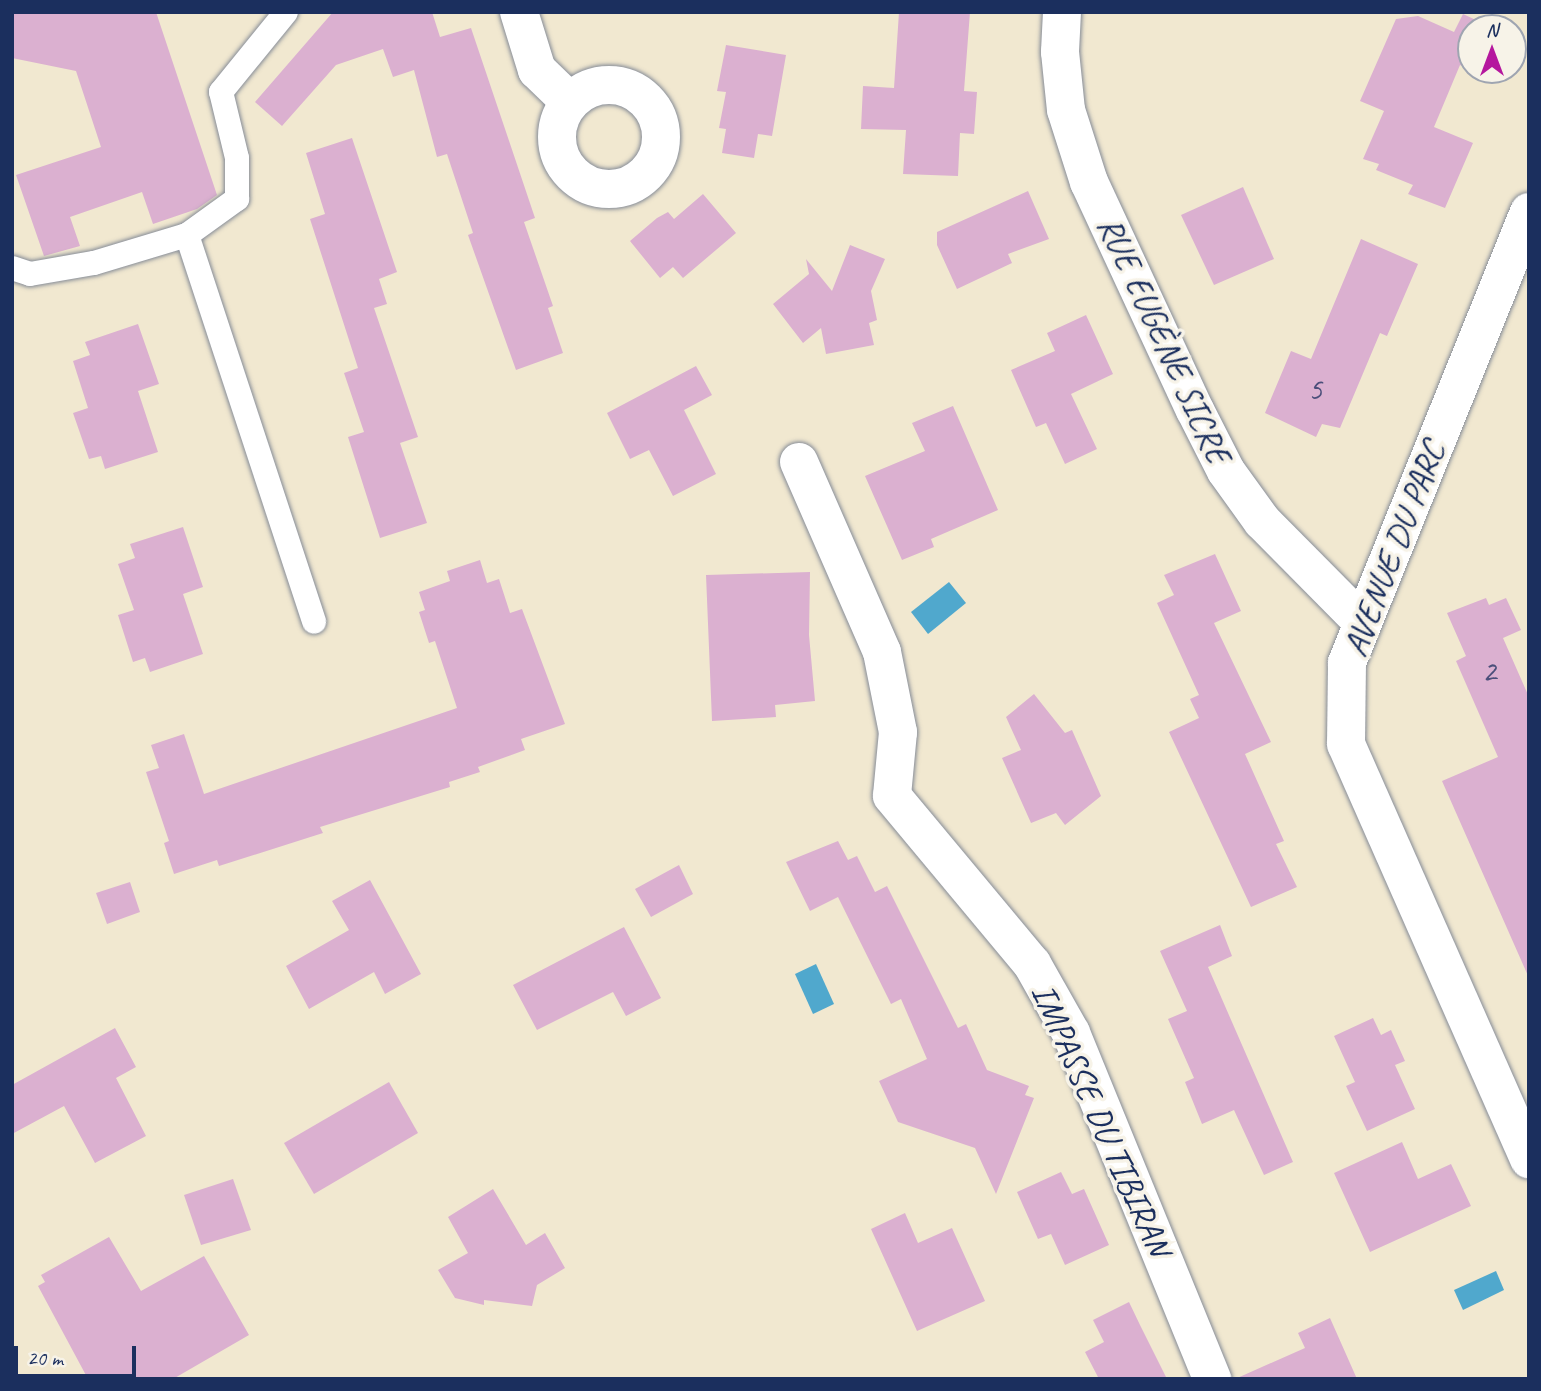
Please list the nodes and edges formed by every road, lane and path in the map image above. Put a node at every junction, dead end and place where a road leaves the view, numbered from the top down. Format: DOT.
graph roads {
  1 [pos="286,12"];
  2 [pos="519,12"];
  3 [pos="1062,12"];
  4 [pos="570,102"];
  5 [pos="1529,212"];
  6 [pos="187,235"];
  7 [pos="12,268"];
  8 [pos="799,462"];
  9 [pos="314,622"];
  10 [pos="1362,622"];
  11 [pos="1529,1159"];
  12 [pos="1212,1379"];
  1 -- 6 [label="lane"];
  2 -- 4 [label="street"];
  3 -- 10 [label="street, RUE EUGÈNE SICRE"];
  5 -- 10 [label="street, AVENUE DU PARC"];
  6 -- 7 [label="lane"];
  6 -- 9 [label="lane"];
  8 -- 12 [label="street, IMPASSE DU TIBIRAN"];
  10 -- 11 [label="street, AVENUE DU PARC"];
}
